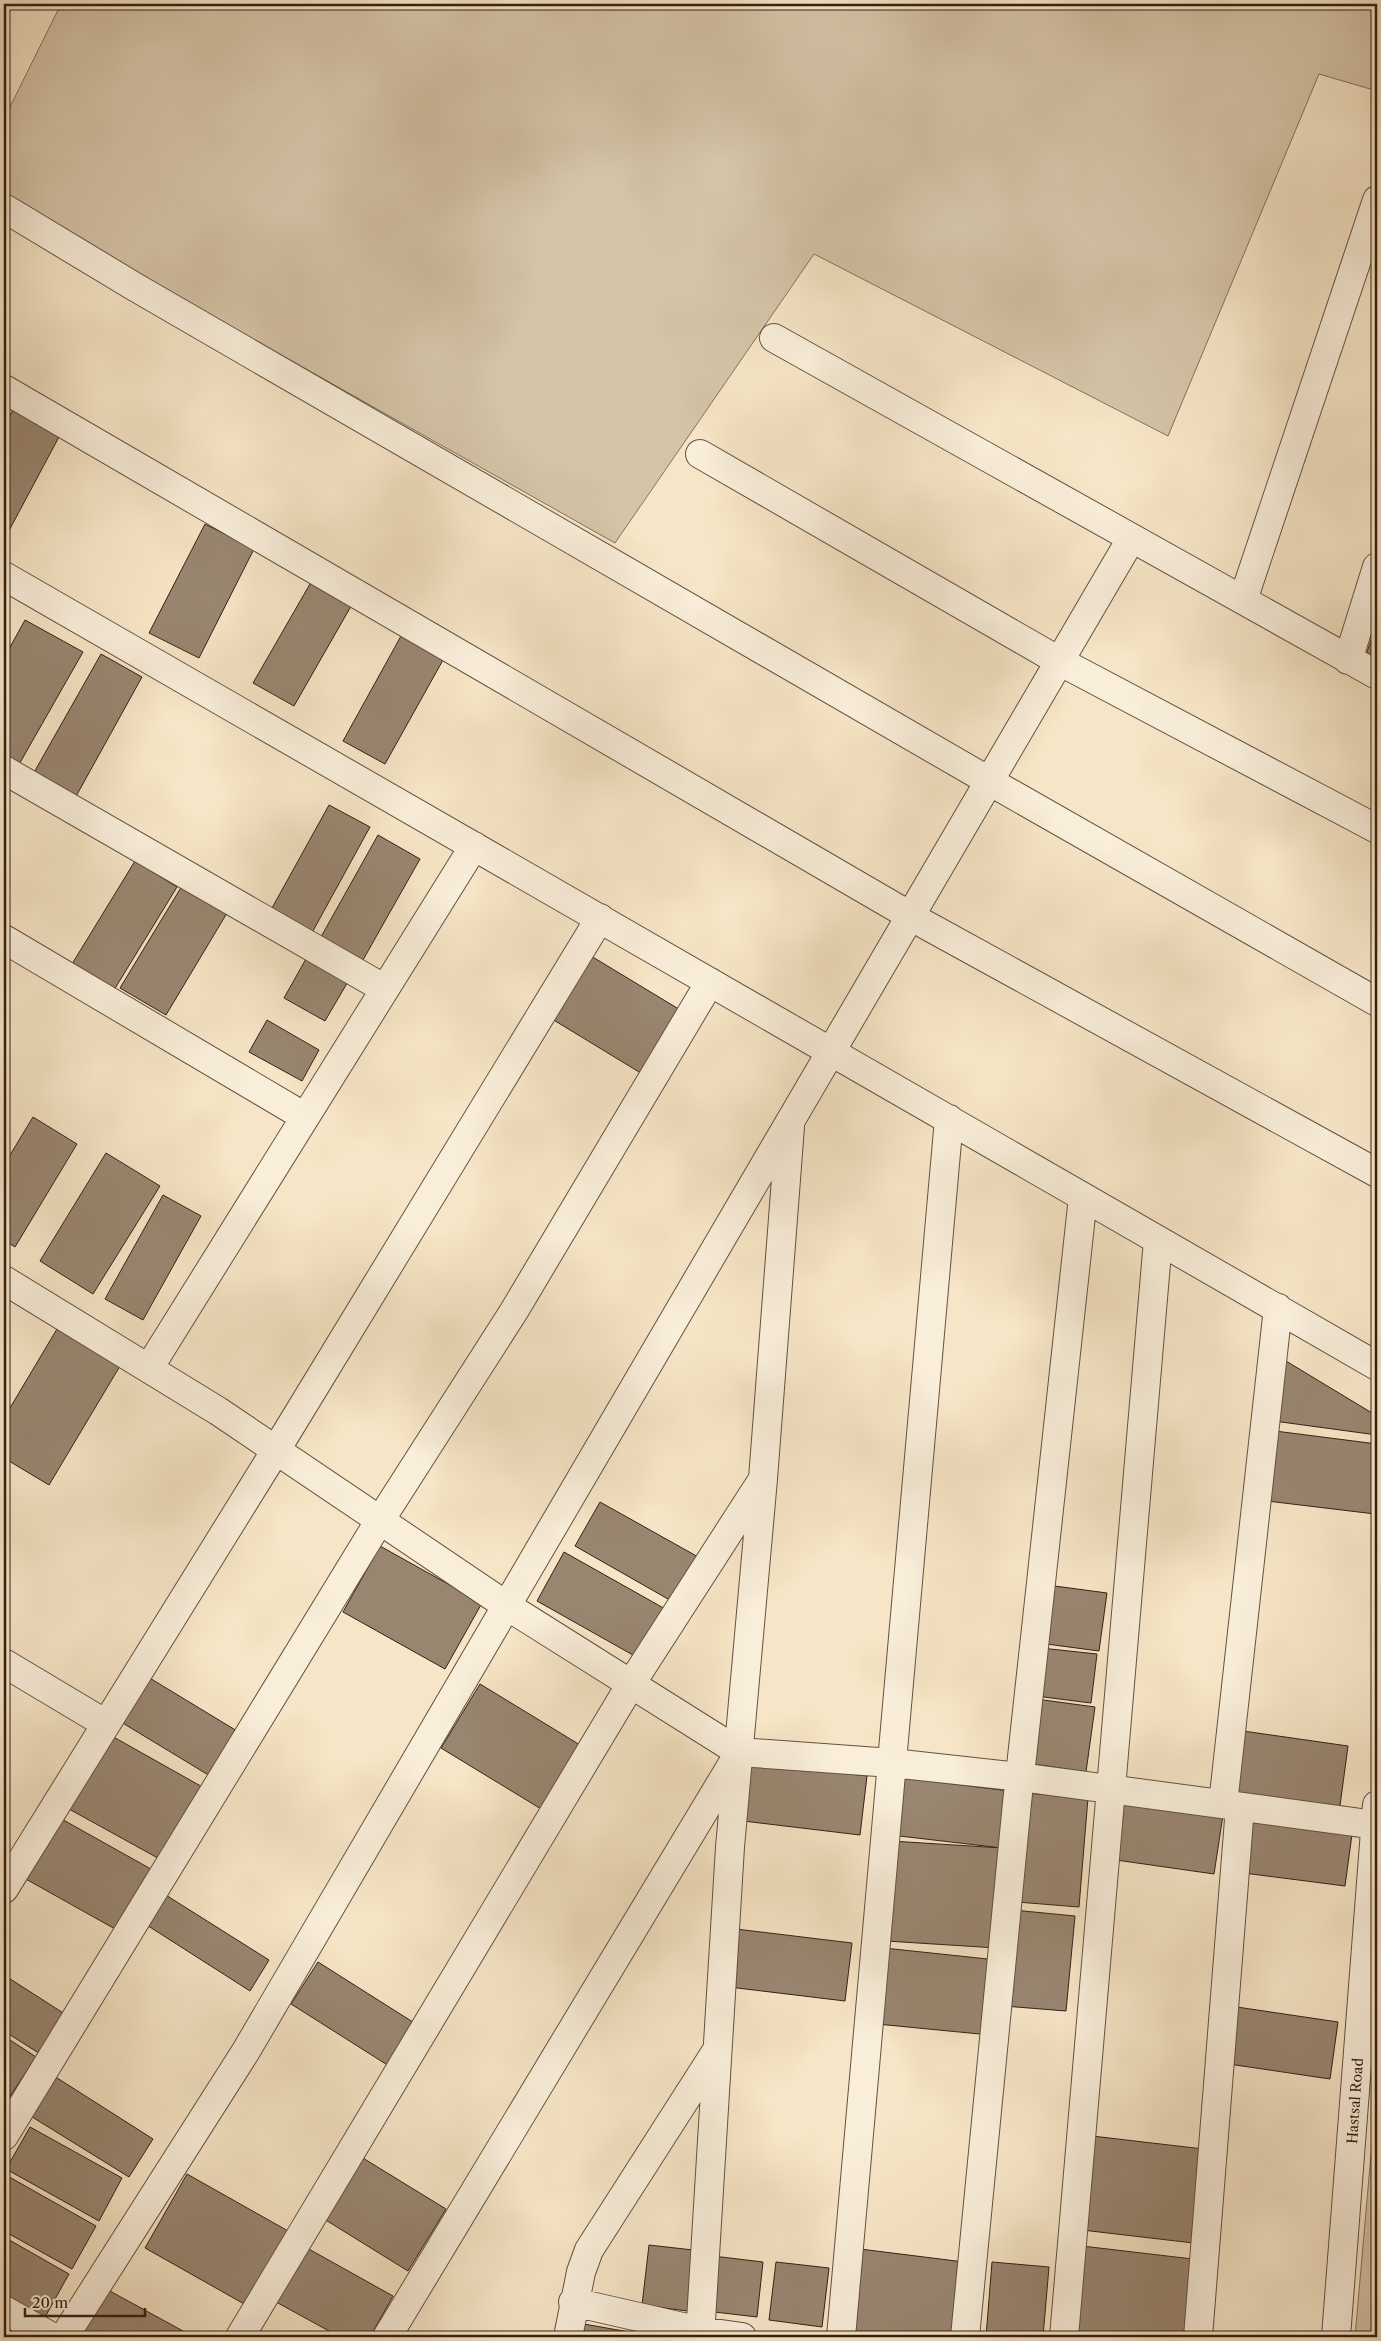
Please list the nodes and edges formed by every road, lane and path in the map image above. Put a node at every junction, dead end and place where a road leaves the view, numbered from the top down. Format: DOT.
graph roads {
  1 [pos="1377,200"];
  2 [pos="4,208"];
  3 [pos="774,338"];
  4 [pos="4,389"];
  5 [pos="700,454"];
  6 [pos="1131,539"];
  7 [pos="1377,567"];
  8 [pos="4,576"];
  9 [pos="1244,600"];
  10 [pos="1348,660"];
  11 [pos="1059,661"];
  12 [pos="1377,675"];
  13 [pos="4,770"];
  14 [pos="989,781"];
  15 [pos="1377,829"];
  16 [pos="474,846"];
  17 [pos="910,915"];
  18 [pos="600,918"];
  19 [pos="4,940"];
  20 [pos="710,982"];
  21 [pos="385,989"];
  22 [pos="1377,1002"];
  23 [pos="831,1052"];
  24 [pos="305,1117"];
  25 [pos="949,1119"];
  26 [pos="790,1121"];
  27 [pos="1377,1173"];
  28 [pos="1083,1197"];
  29 [pos="1158,1240"];
  30 [pos="4,1280"];
  31 [pos="1278,1308"];
  32 [pos="1377,1366"];
  33 [pos="149,1368"];
  34 [pos="276,1450"];
  35 [pos="763,1479"];
  36 [pos="380,1520"];
  37 [pos="507,1606"];
  38 [pos="4,1663"];
  39 [pos="631,1684"];
  40 [pos="106,1724"];
  41 [pos="739,1752"];
  42 [pos="892,1763"];
  43 [pos="1020,1777"];
  44 [pos="1112,1788"];
  45 [pos="1231,1805"];
  46 [pos="1376,1815"];
  47 [pos="4,1889"];
  48 [pos="718,2048"];
  49 [pos="4,2136"];
  50 [pos="574,2302"];
  51 [pos="4,2310"];
  52 [pos="700,2334"];
  53 [pos="52,2337"];
  54 [pos="64,2337"];
  55 [pos="240,2337"];
  56 [pos="387,2337"];
  57 [pos="568,2337"];
  58 [pos="742,2337"];
  59 [pos="841,2337"];
  60 [pos="965,2337"];
  61 [pos="1064,2337"];
  62 [pos="1198,2337"];
  63 [pos="1336,2337"];
  1 -- 9 [label="street"];
  2 -- 14 [label="street"];
  3 -- 6 [label="street"];
  4 -- 17 [label="street"];
  5 -- 11 [label="street"];
  6 -- 9 [label="street"];
  6 -- 11 [label="street"];
  7 -- 10 [label="street"];
  8 -- 16 [label="street"];
  9 -- 10 [label="street"];
  10 -- 12 [label="street"];
  11 -- 14 [label="street"];
  11 -- 15 [label="street"];
  13 -- 21 [label="street"];
  14 -- 17 [label="street"];
  14 -- 22 [label="street"];
  16 -- 18 [label="street"];
  16 -- 21 [label="street"];
  17 -- 23 [label="street"];
  17 -- 27 [label="street"];
  18 -- 20 [label="street"];
  18 -- 34 [label="street"];
  19 -- 24 [label="street"];
  20 -- 23 [label="street"];
  20 -- 36 [label="street"];
  21 -- 24 [label="street"];
  23 -- 25 [label="street"];
  23 -- 26 [label="street"];
  24 -- 33 [label="street"];
  25 -- 28 [label="street"];
  25 -- 42 [label="street"];
  26 -- 35 [label="street"];
  26 -- 37 [label="street"];
  28 -- 29 [label="street"];
  28 -- 43 [label="street"];
  29 -- 31 [label="street"];
  29 -- 44 [label="street"];
  30 -- 33 [label="street"];
  31 -- 32 [label="street"];
  31 -- 45 [label="street"];
  33 -- 34 [label="street"];
  34 -- 36 [label="street"];
  34 -- 40 [label="street"];
  35 -- 39 [label="street"];
  35 -- 41 [label="street"];
  36 -- 37 [label="street"];
  36 -- 49 [label="street"];
  37 -- 39 [label="street"];
  37 -- 54 [label="street"];
  38 -- 40 [label="street"];
  39 -- 41 [label="street"];
  39 -- 55 [label="street"];
  40 -- 47 [label="street"];
  41 -- 42 [label="street"];
  41 -- 48 [label="street"];
  41 -- 56 [label="street"];
  42 -- 43 [label="street"];
  42 -- 59 [label="street"];
  43 -- 44 [label="street"];
  43 -- 60 [label="street"];
  44 -- 45 [label="street"];
  44 -- 61 [label="street"];
  45 -- 46 [label="street"];
  45 -- 62 [label="street"];
  46 -- 63 [label="street, Hastsal Road"];
  48 -- 50 [label="street"];
  48 -- 52 [label="street"];
  50 -- 52 [label="street"];
  50 -- 57 [label="street"];
  51 -- 53 [label="street"];
  52 -- 58 [label="street"];
}
